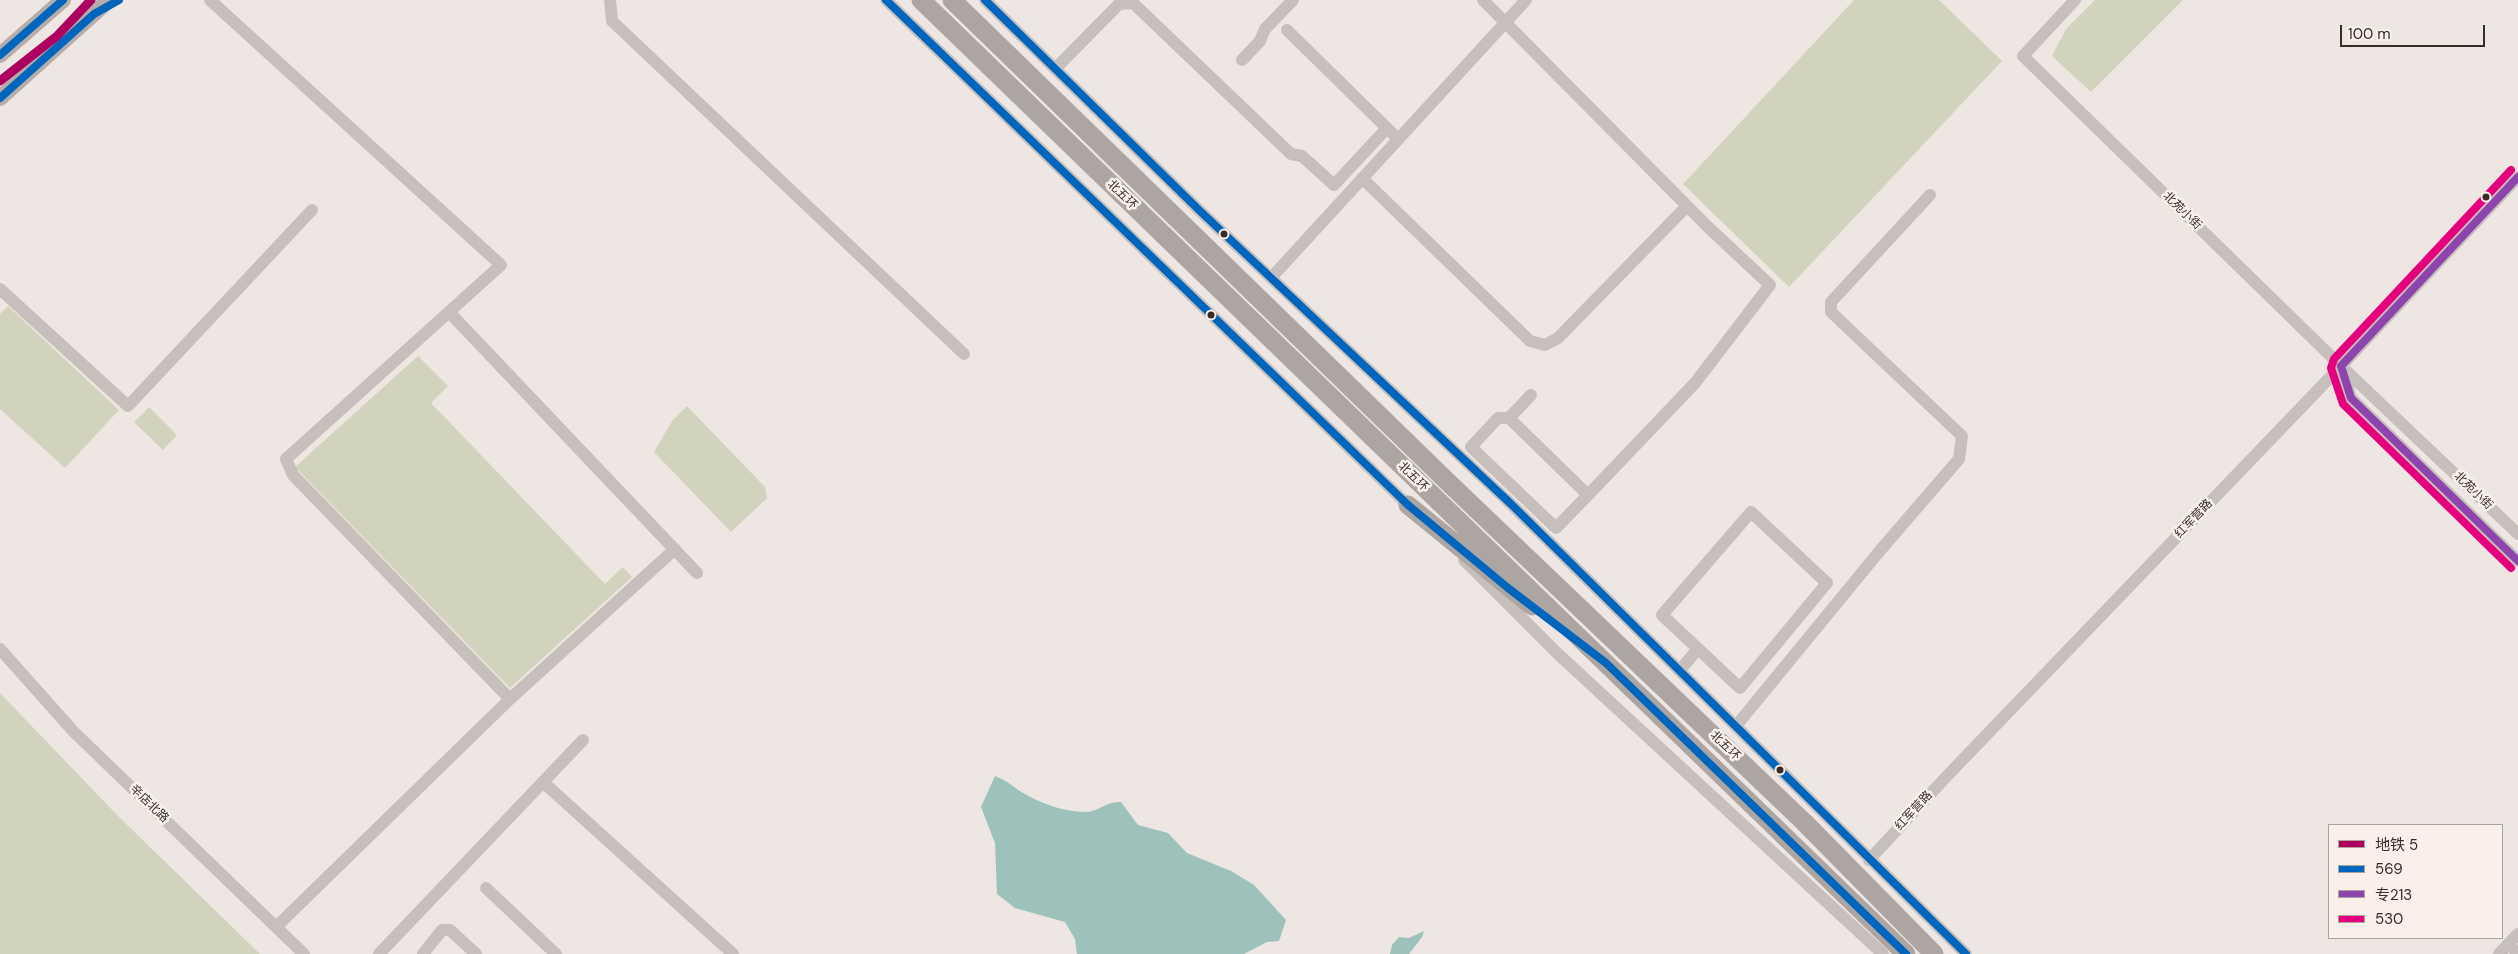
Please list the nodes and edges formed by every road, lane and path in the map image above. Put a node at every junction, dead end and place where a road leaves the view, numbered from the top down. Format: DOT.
graph roads {
  1 [pos="63,0"];
  2 [pos="109,0"];
  3 [pos="119,0"];
  4 [pos="210,0"];
  5 [pos="610,0"];
  6 [pos="886,0"];
  7 [pos="921,0"];
  8 [pos="952,0"];
  9 [pos="985,0"];
  10 [pos="1293,0"];
  11 [pos="1483,0"];
  12 [pos="1526,0"];
  13 [pos="2074,0"];
  14 [pos="94,14"];
  15 [pos="1505,22"];
  16 [pos="1287,30"];
  17 [pos="0,55"];
  18 [pos="1242,60"];
  19 [pos="1055,69"];
  20 [pos="0,98"];
  21 [pos="1386,128"];
  22 [pos="1398,140"];
  23 [pos="2518,177"];
  24 [pos="1362,178"];
  25 [pos="1334,186"];
  26 [pos="1930,195"];
  27 [pos="1346,197"];
  28 [pos="1688,206"];
  29 [pos="312,210"];
  30 [pos="1271,278"];
  31 [pos="0,288"];
  32 [pos="449,312"];
  33 [pos="964,354"];
  34 [pos="2341,366"];
  35 [pos="1531,395"];
  36 [pos="1508,418"];
  37 [pos="1508,482"];
  38 [pos="1498,492"];
  39 [pos="1588,495"];
  40 [pos="1408,505"];
  41 [pos="2518,534"];
  42 [pos="675,549"];
  43 [pos="2518,561"];
  44 [pos="697,573"];
  45 [pos="0,649"];
  46 [pos="1698,649"];
  47 [pos="1606,663"];
  48 [pos="1680,670"];
  49 [pos="510,699"];
  50 [pos="1736,726"];
  51 [pos="583,740"];
  52 [pos="543,782"];
  53 [pos="1869,860"];
  54 [pos="486,888"];
  55 [pos="276,927"];
  56 [pos="2518,934"];
  57 [pos="2513,948"];
  58 [pos="304,954"];
  59 [pos="379,954"];
  60 [pos="423,954"];
  61 [pos="476,954"];
  62 [pos="556,954"];
  63 [pos="733,954"];
  64 [pos="1883,954"];
  65 [pos="1906,954"];
  66 [pos="1934,954"];
  67 [pos="1966,954"];
  68 [pos="2500,954"];
  1 -- 17 [label="main road"];
  2 -- 14 [label="main road"];
  3 -- 14 [label="street"];
  4 -- 32 [label="street"];
  5 -- 33 [label="street"];
  6 -- 40 [label="street"];
  7 -- 47 [label="highway, 北五环"];
  8 -- 66 [label="highway, 北五环"];
  9 -- 19 [label="street"];
  10 -- 18 [label="street"];
  11 -- 15 [label="street"];
  12 -- 15 [label="street"];
  13 -- 34 [label="street, 北苑小街"];
  14 -- 20 [label="main road"];
  15 -- 22 [label="street"];
  15 -- 28 [label="street"];
  16 -- 21 [label="street"];
  19 -- 25 [label="street"];
  19 -- 30 [label="street"];
  21 -- 22 [label="street"];
  21 -- 25 [label="street"];
  22 -- 24 [label="street"];
  23 -- 34 [label="street, 红军营路"];
  24 -- 27 [label="street"];
  24 -- 28 [label="street"];
  25 -- 27 [label="street"];
  26 -- 50 [label="street"];
  27 -- 30 [label="street"];
  28 -- 39 [label="street"];
  29 -- 31 [label="street"];
  30 -- 38 [label="street"];
  32 -- 42 [label="street"];
  32 -- 49 [label="street"];
  34 -- 41 [label="street, 北苑小街"];
  34 -- 43 [label="street, 北苑小街"];
  34 -- 53 [label="street, 红军营路"];
  35 -- 36 [label="street"];
  36 -- 37 [label="street"];
  36 -- 39 [label="street"];
  37 -- 38 [label="street"];
  37 -- 39 [label="street"];
  38 -- 48 [label="street"];
  40 -- 47 [label="highway"];
  40 -- 64 [label="street"];
  42 -- 44 [label="street"];
  42 -- 49 [label="street"];
  45 -- 55 [label="street, 辛店北路"];
  46 -- 46 [label="street"];
  46 -- 48 [label="street"];
  47 -- 65 [label="highway, 北五环"];
  48 -- 50 [label="street"];
  49 -- 55 [label="street"];
  50 -- 53 [label="street"];
  51 -- 52 [label="street"];
  52 -- 59 [label="street"];
  52 -- 63 [label="street"];
  53 -- 67 [label="street"];
  54 -- 62 [label="street"];
  55 -- 58 [label="street, 辛店北路"];
  56 -- 57 [label="street"];
  57 -- 68 [label="street"];
  60 -- 61 [label="street"];
}
